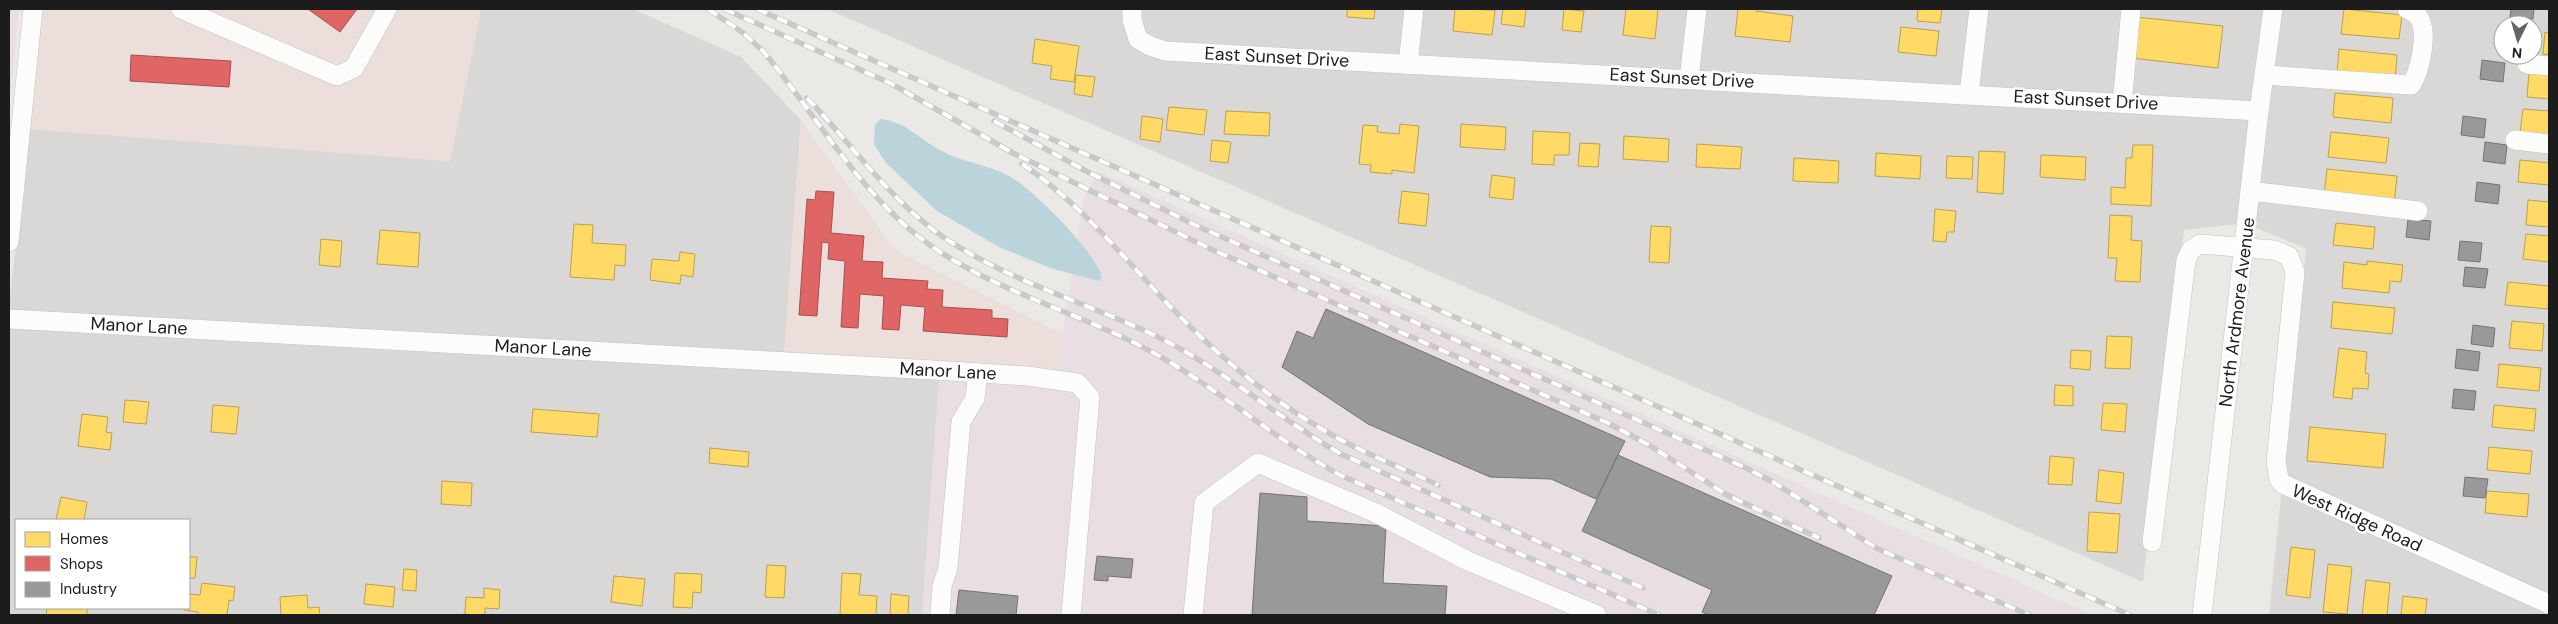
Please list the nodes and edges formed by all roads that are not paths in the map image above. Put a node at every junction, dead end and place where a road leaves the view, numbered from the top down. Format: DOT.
graph roads {
  1 [pos="33,9"];
  2 [pos="181,9"];
  3 [pos="387,9"];
  4 [pos="1132,9"];
  5 [pos="1414,9"];
  6 [pos="1697,9"];
  7 [pos="1979,9"];
  8 [pos="2131,9"];
  9 [pos="2273,9"];
  10 [pos="2407,9"];
  11 [pos="1408,64"];
  12 [pos="2264,75"];
  13 [pos="1689,79"];
  14 [pos="1969,94"];
  15 [pos="2122,103"];
  16 [pos="2259,111"];
  17 [pos="2515,140"];
  18 [pos="2549,144"];
  19 [pos="2250,191"];
  20 [pos="11,194"];
  21 [pos="2418,210"];
  22 [pos="9,242"];
  23 [pos="2244,247"];
  24 [pos="9,319"];
  25 [pos="978,373"];
  26 [pos="2152,542"];
  27 [pos="2549,604"];
  28 [pos="940,615"];
  29 [pos="1071,615"];
  30 [pos="1193,615"];
  31 [pos="1597,615"];
  32 [pos="2202,615"];
  1 -- 20 [label="street"];
  2 -- 3 [label="street"];
  4 -- 11 [label="street, East Sunset Drive"];
  5 -- 11 [label="street"];
  6 -- 13 [label="street"];
  7 -- 14 [label="street"];
  8 -- 15 [label="street"];
  9 -- 12 [label="street, North Ardmore Avenue"];
  10 -- 12 [label="street"];
  11 -- 13 [label="street, East Sunset Drive"];
  12 -- 16 [label="street, North Ardmore Avenue"];
  13 -- 14 [label="street, East Sunset Drive"];
  14 -- 15 [label="street, East Sunset Drive"];
  15 -- 16 [label="street, East Sunset Drive"];
  16 -- 19 [label="street, North Ardmore Avenue"];
  17 -- 18 [label="street"];
  19 -- 21 [label="street"];
  19 -- 23 [label="street, North Ardmore Avenue"];
  20 -- 22 [label="street"];
  23 -- 26 [label="street"];
  23 -- 27 [label="street, West Ridge Road"];
  23 -- 32 [label="street, North Ardmore Avenue"];
  24 -- 25 [label="street, Manor Lane"];
  25 -- 28 [label="street"];
  25 -- 29 [label="street, Manor Lane"];
  30 -- 31 [label="street"];
}
